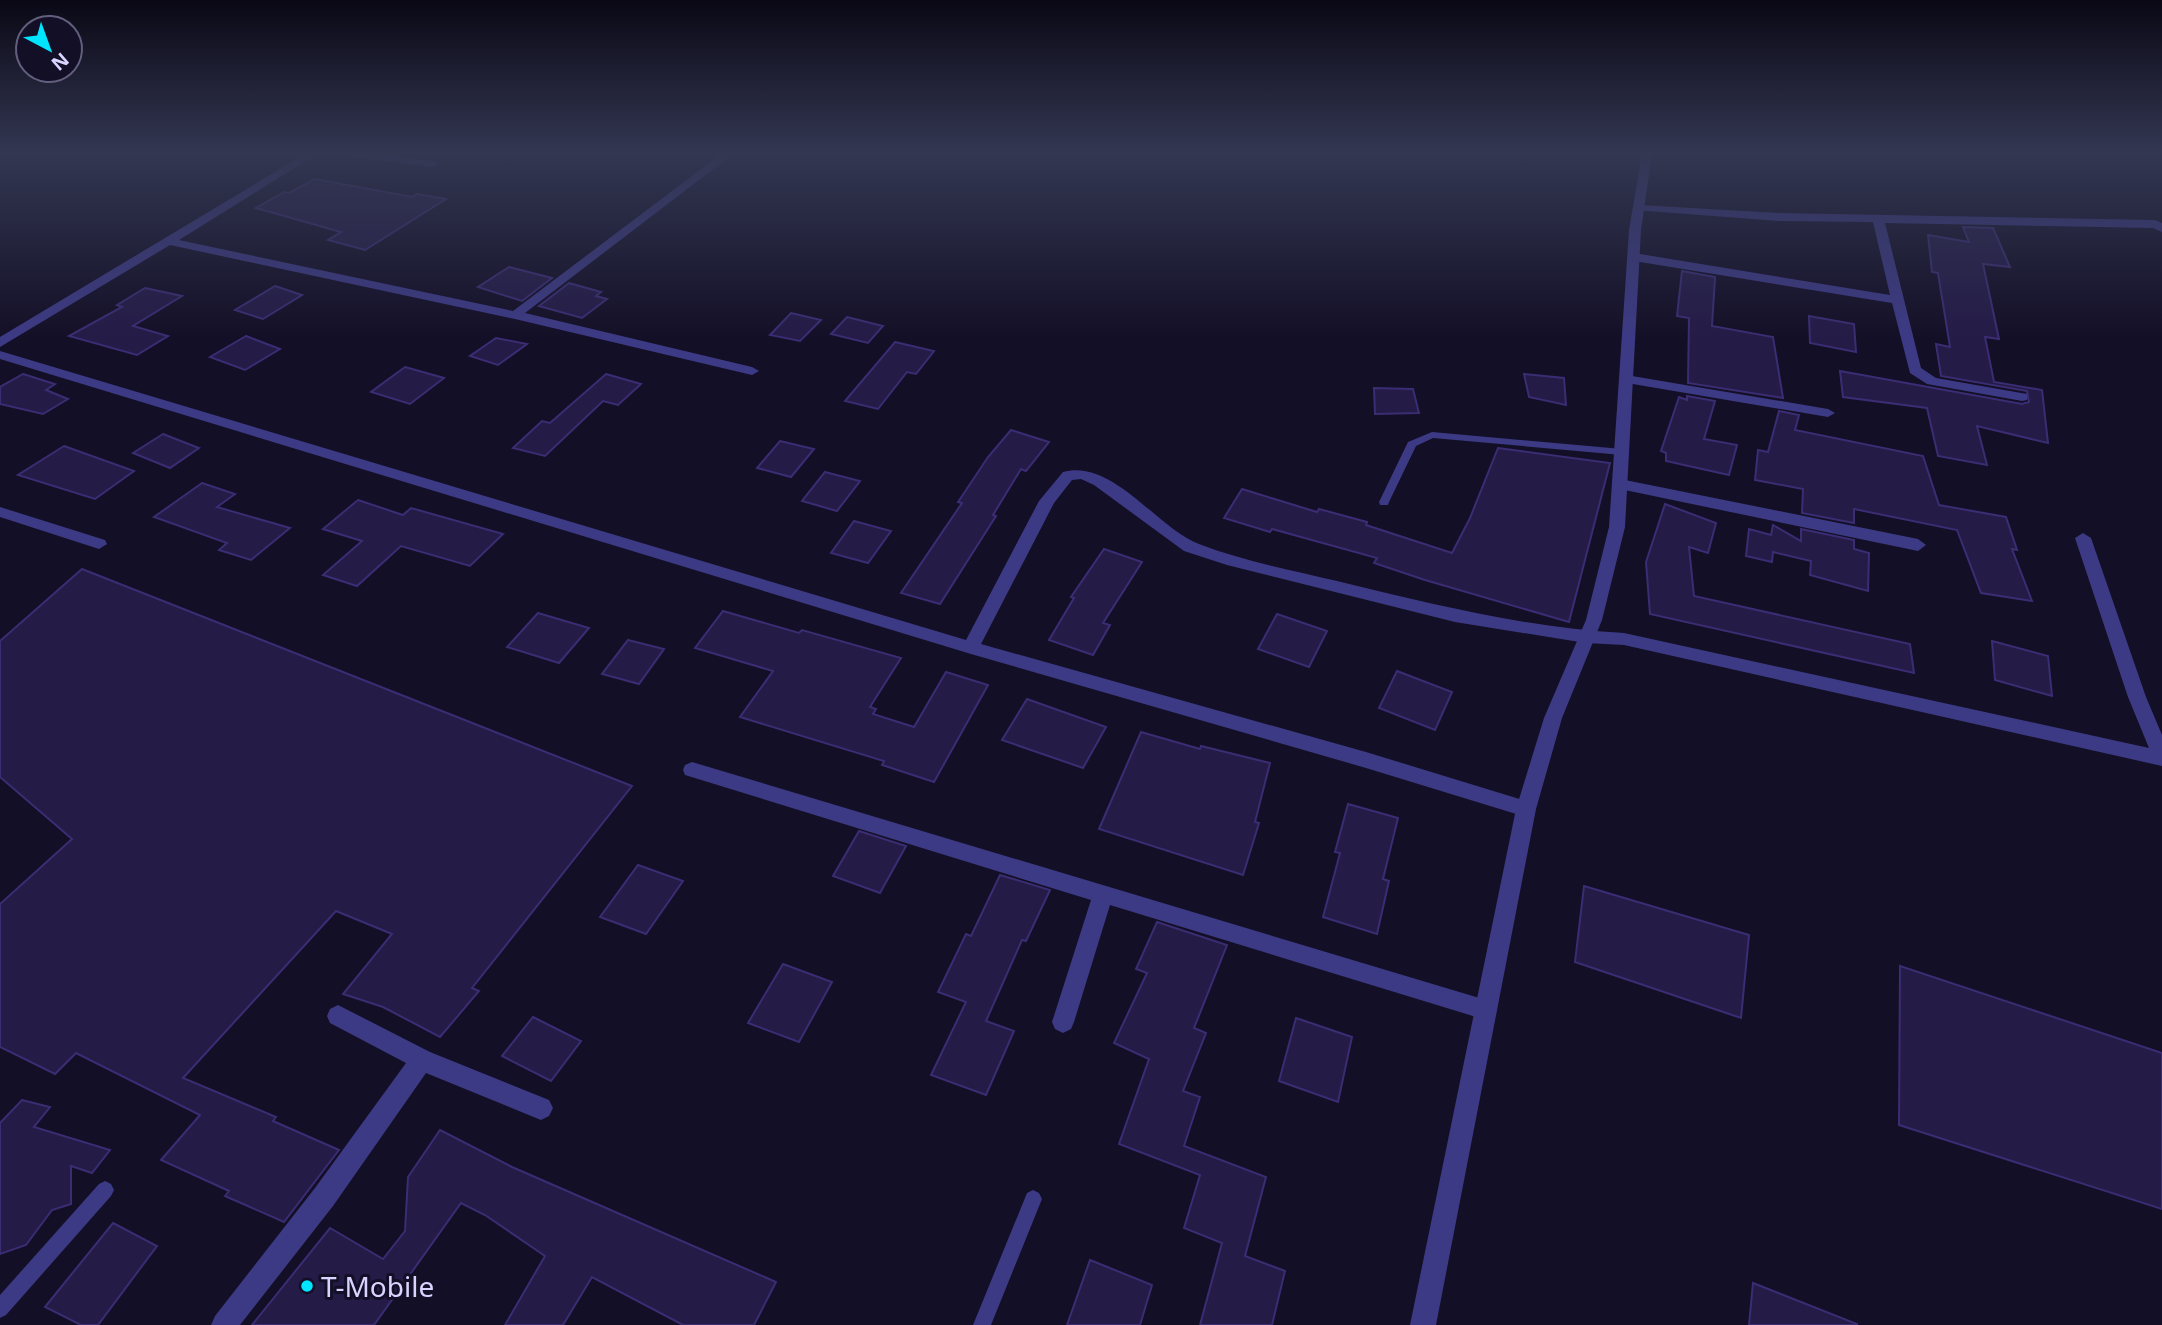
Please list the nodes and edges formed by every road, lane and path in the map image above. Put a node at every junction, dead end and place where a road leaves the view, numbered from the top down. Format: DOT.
graph roads {
  1 [pos="210,216"];
  2 [pos="646,216"];
  3 [pos="1638,216"];
  4 [pos="1761,216"];
  5 [pos="1878,218"];
  6 [pos="2162,228"];
  7 [pos="167,242"];
  8 [pos="1634,257"];
  9 [pos="1898,300"];
  10 [pos="515,315"];
  11 [pos="0,343"];
  12 [pos="0,355"];
  13 [pos="752,371"];
  14 [pos="1626,379"];
  15 [pos="2021,397"];
  16 [pos="1828,413"];
  17 [pos="1622,452"];
  18 [pos="1620,484"];
  19 [pos="1384,502"];
  20 [pos="0,512"];
  21 [pos="2083,538"];
  22 [pos="99,544"];
  23 [pos="1918,545"];
  24 [pos="1586,637"];
  25 [pos="971,648"];
  26 [pos="2162,758"];
  27 [pos="692,770"];
  28 [pos="1526,809"];
  29 [pos="1103,895"];
  30 [pos="1486,1010"];
  31 [pos="338,1017"];
  32 [pos="1063,1022"];
  33 [pos="422,1060"];
  34 [pos="541,1108"];
  35 [pos="105,1190"];
  36 [pos="1033,1199"];
  37 [pos="0,1309"];
  38 [pos="224,1325"];
  39 [pos="982,1325"];
  40 [pos="1423,1325"];
  1 -- 7 [label="street"];
  2 -- 10 [label="street"];
  3 -- 8 [label="street"];
  4 -- 5 [label="street"];
  5 -- 6 [label="street"];
  5 -- 9 [label="street"];
  7 -- 10 [label="street"];
  7 -- 11 [label="street"];
  8 -- 9 [label="street"];
  8 -- 14 [label="street"];
  9 -- 15 [label="street"];
  10 -- 13 [label="street"];
  12 -- 25 [label="street"];
  14 -- 16 [label="street"];
  14 -- 17 [label="street"];
  17 -- 18 [label="street"];
  17 -- 19 [label="lane"];
  18 -- 23 [label="street"];
  18 -- 24 [label="street"];
  20 -- 22 [label="street"];
  21 -- 26 [label="street"];
  24 -- 25 [label="street"];
  24 -- 26 [label="street"];
  24 -- 28 [label="street"];
  25 -- 28 [label="street"];
  27 -- 29 [label="street"];
  28 -- 30 [label="street"];
  29 -- 30 [label="street"];
  29 -- 32 [label="street"];
  30 -- 40 [label="street"];
  31 -- 33 [label="street"];
  33 -- 34 [label="street"];
  33 -- 38 [label="street"];
  35 -- 37 [label="lane"];
  36 -- 39 [label="lane"];
}
